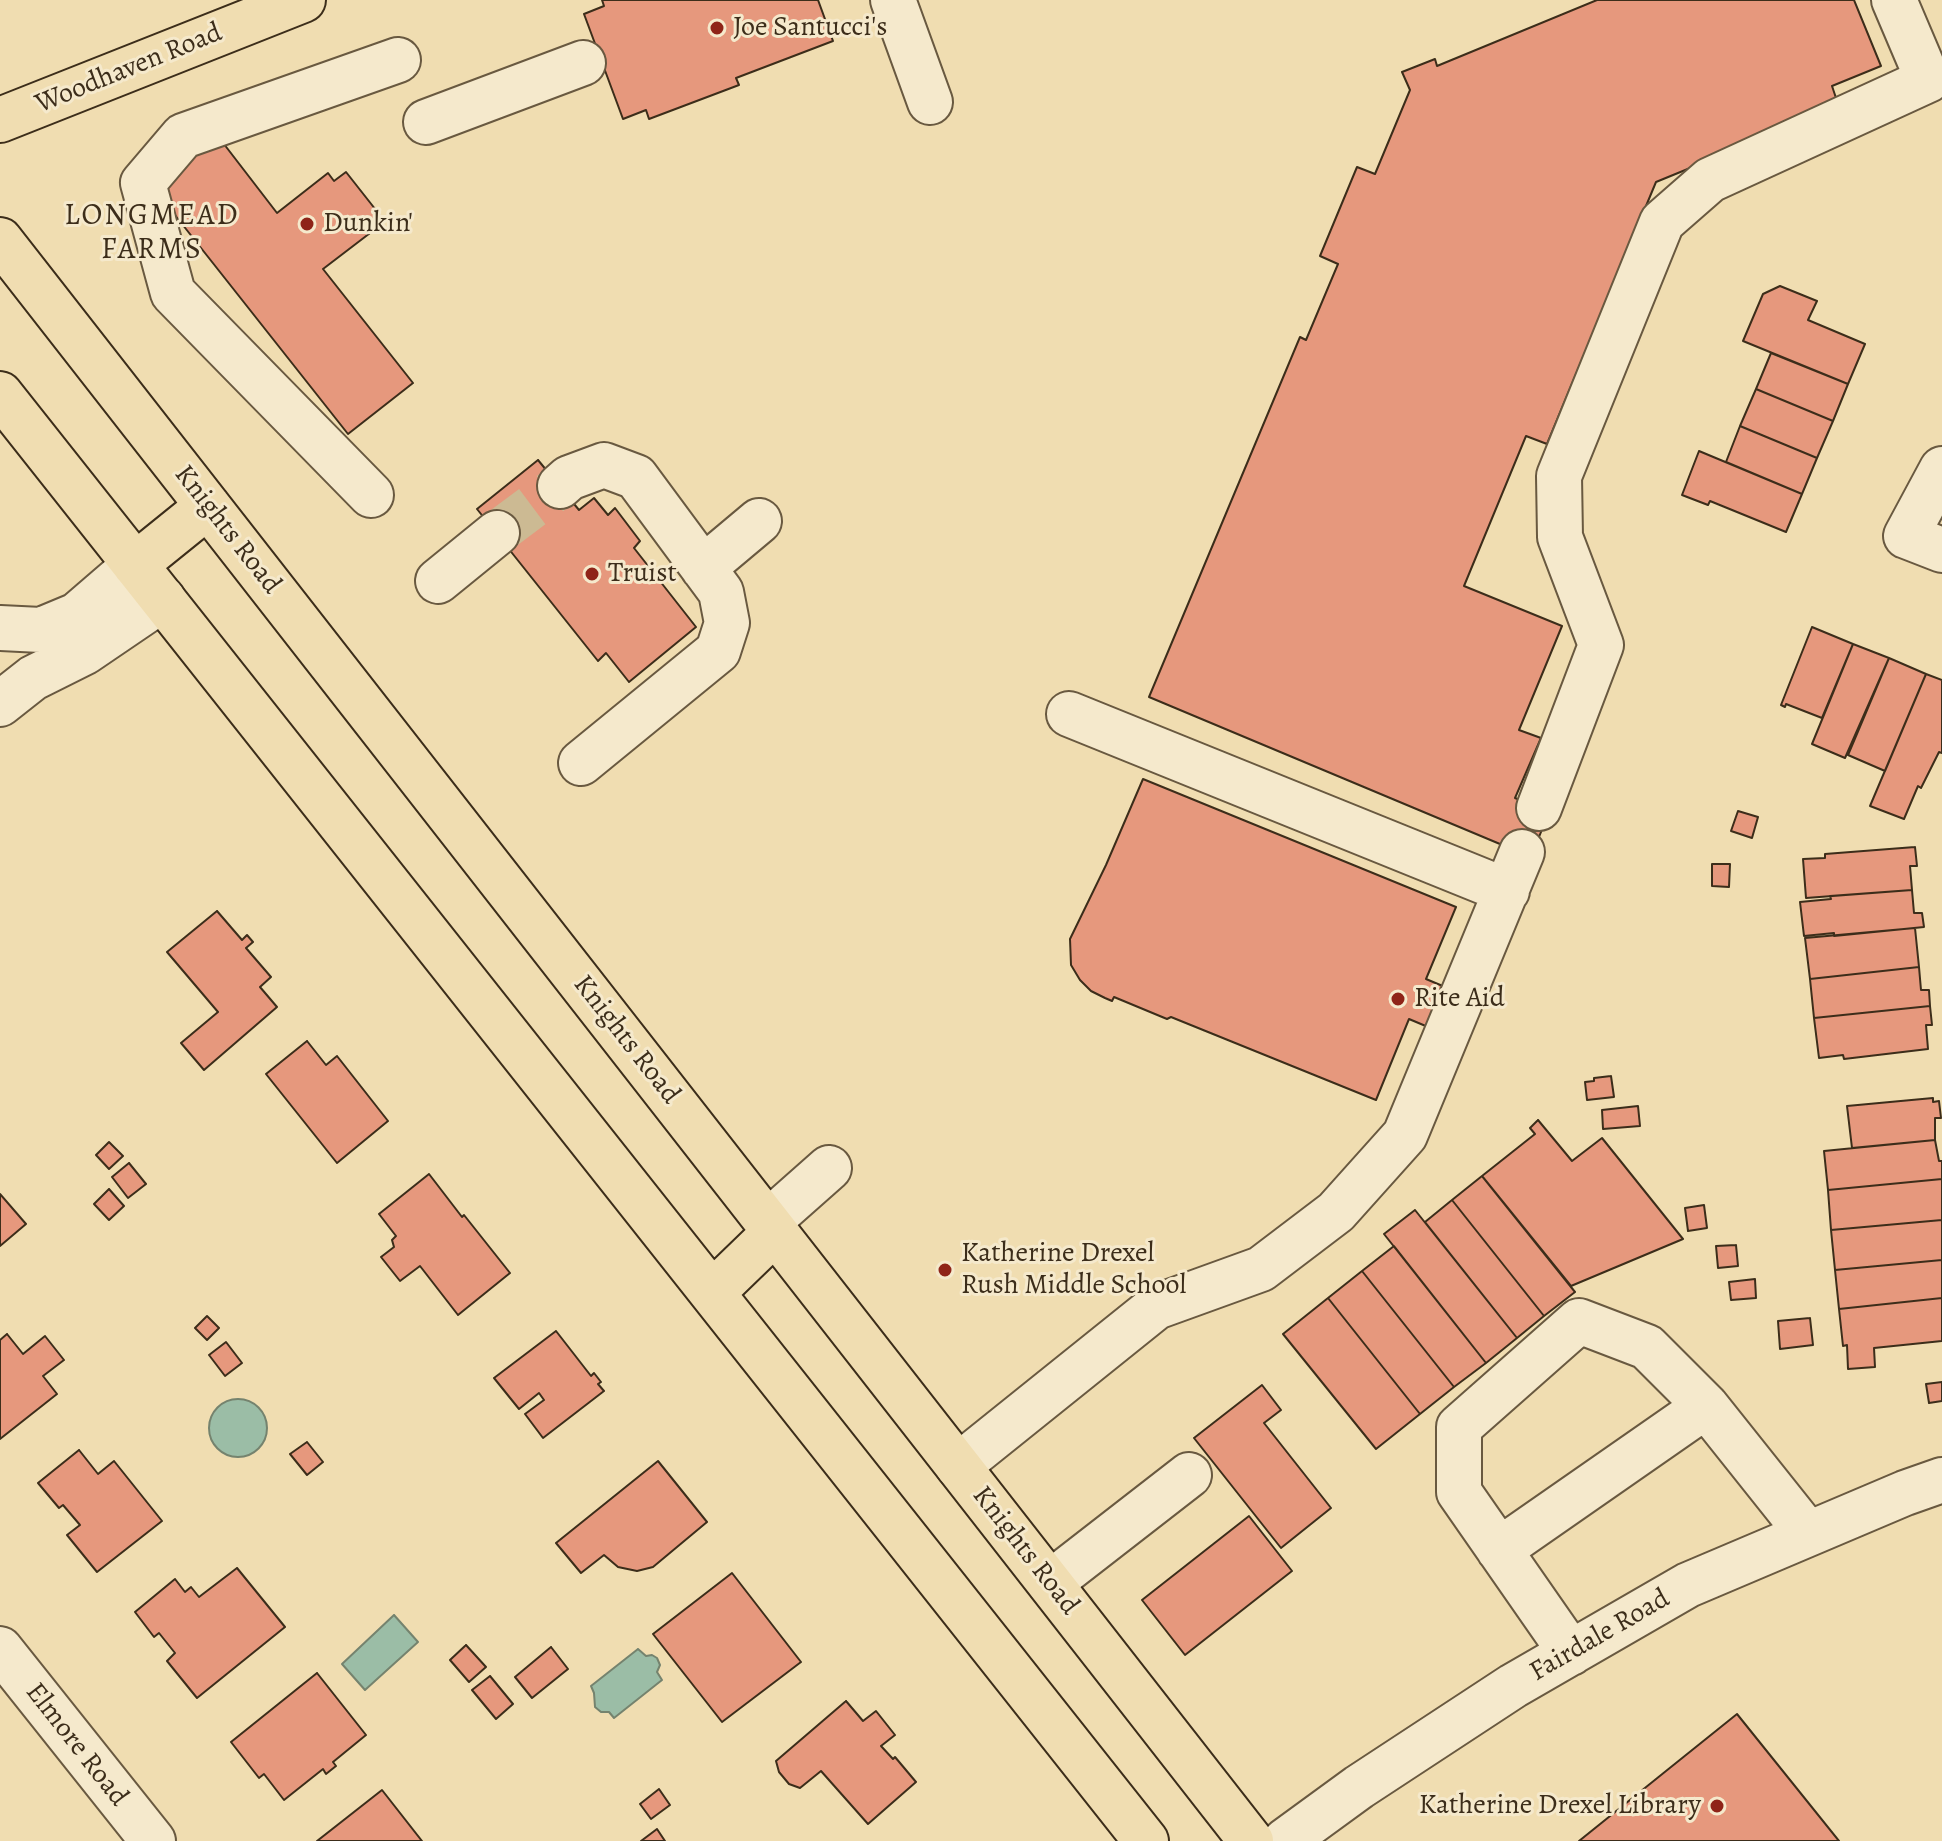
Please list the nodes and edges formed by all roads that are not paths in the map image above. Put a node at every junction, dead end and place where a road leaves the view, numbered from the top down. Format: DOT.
graph roads {
  1 [pos="303,0"];
  2 [pos="893,0"];
  3 [pos="1894,0"];
  4 [pos="398,60"];
  5 [pos="583,63"];
  6 [pos="930,102"];
  7 [pos="0,120"];
  8 [pos="426,122"];
  9 [pos="0,240"];
  10 [pos="0,394"];
  11 [pos="1942,469"];
  12 [pos="560,486"];
  13 [pos="371,495"];
  14 [pos="208,506"];
  15 [pos="759,521"];
  16 [pos="497,533"];
  17 [pos="1942,550"];
  18 [pos="135,565"];
  19 [pos="703,568"];
  20 [pos="438,581"];
  21 [pos="163,599"];
  22 [pos="0,628"];
  23 [pos="0,637"];
  24 [pos="17,691"];
  25 [pos="1069,714"];
  26 [pos="581,763"];
  27 [pos="1539,808"];
  28 [pos="829,1168"];
  29 [pos="772,1227"];
  30 [pos="712,1293"];
  31 [pos="1706,1406"];
  32 [pos="958,1466"];
  33 [pos="1189,1475"];
  34 [pos="1942,1480"];
  35 [pos="1808,1534"];
  36 [pos="1499,1550"];
  37 [pos="1050,1583"];
  38 [pos="0,1649"];
  39 [pos="1571,1653"];
  40 [pos="153,1841"];
  41 [pos="1146,1841"];
  42 [pos="1251,1841"];
  43 [pos="1285,1841"];
  1 -- 7 [label="main road, Woodhaven Road"];
  2 -- 6 [label="street"];
  3 -- 27 [label="street"];
  4 -- 13 [label="street"];
  5 -- 8 [label="street"];
  9 -- 14 [label="main road, Knights Road"];
  10 -- 18 [label="main road"];
  11 -- 17 [label="street"];
  12 -- 19 [label="street"];
  14 -- 18 [label="main road"];
  14 -- 29 [label="main road, Knights Road"];
  15 -- 19 [label="street"];
  16 -- 20 [label="street"];
  18 -- 21 [label="main road"];
  18 -- 22 [label="street"];
  19 -- 26 [label="street"];
  21 -- 24 [label="street"];
  21 -- 30 [label="main road"];
  23 -- 24 [label="street"];
  25 -- 32 [label="street"];
  28 -- 29 [label="street"];
  29 -- 30 [label="main road"];
  29 -- 32 [label="main road, Knights Road"];
  30 -- 41 [label="main road"];
  31 -- 35 [label="street"];
  31 -- 36 [label="street"];
  31 -- 36 [label="street"];
  32 -- 37 [label="main road, Knights Road"];
  33 -- 37 [label="street"];
  34 -- 35 [label="street, Fairdale Road"];
  35 -- 39 [label="street, Fairdale Road"];
  36 -- 39 [label="street"];
  37 -- 42 [label="main road, Knights Road"];
  38 -- 40 [label="street, Elmore Road"];
  39 -- 43 [label="street, Fairdale Road"];
}
